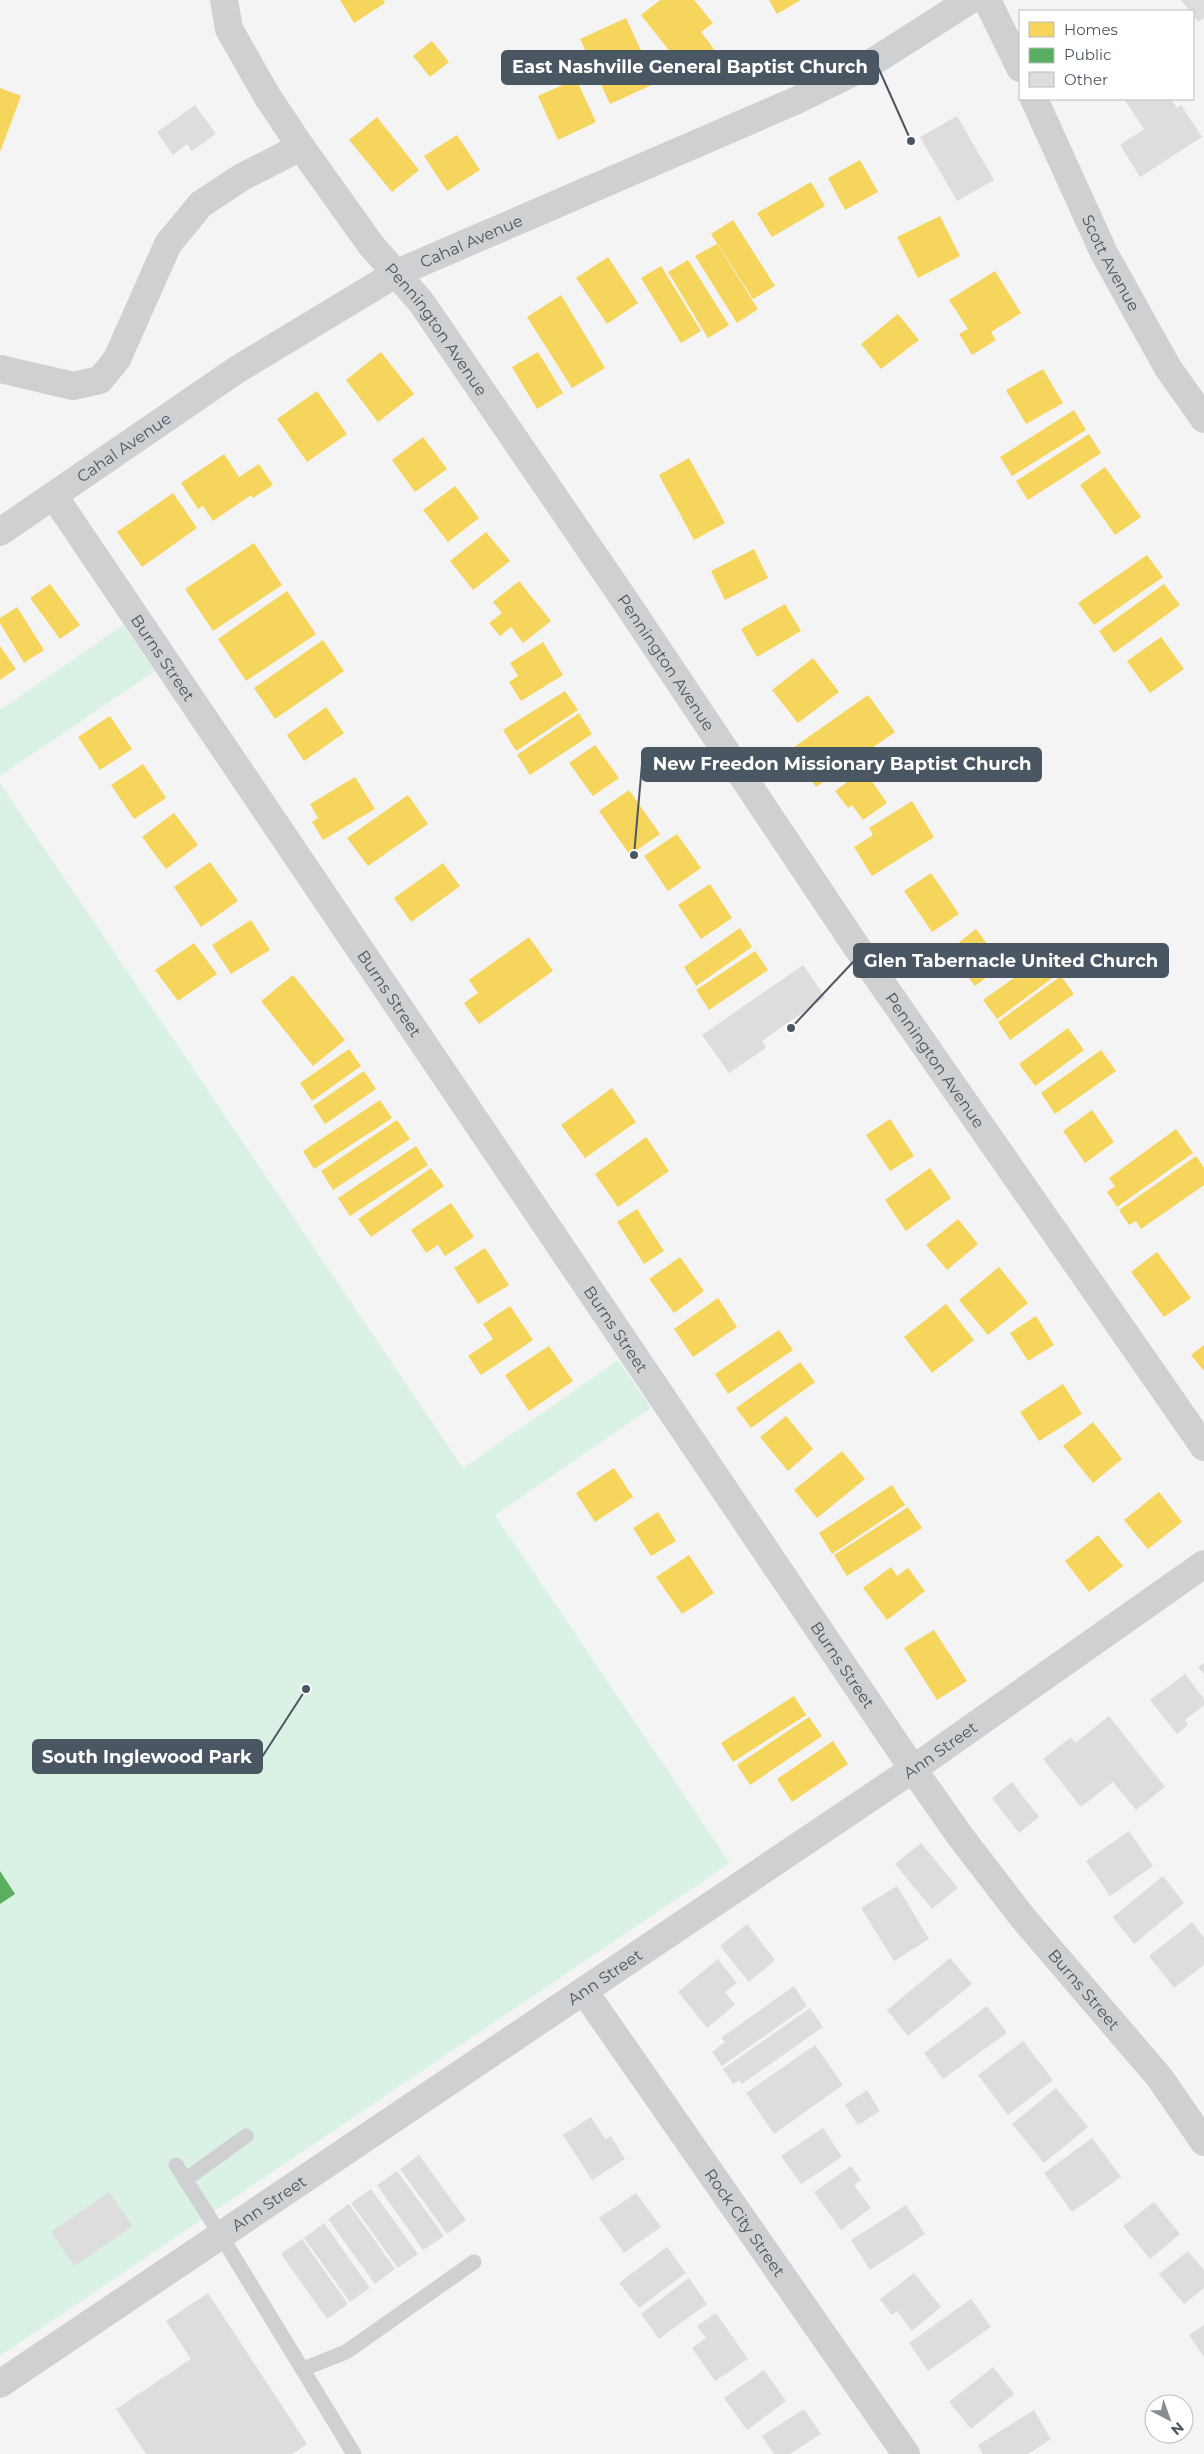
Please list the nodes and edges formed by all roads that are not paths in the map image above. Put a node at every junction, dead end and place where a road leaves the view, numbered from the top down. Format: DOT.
graph roads {
  1 [pos="224,0"];
  2 [pos="970,0"];
  3 [pos="987,0"];
  4 [pos="1019,66"];
  5 [pos="1034,100"];
  6 [pos="301,147"];
  7 [pos="397,273"];
  8 [pos="0,369"];
  9 [pos="1204,419"];
  10 [pos="54,496"];
  11 [pos="0,532"];
  12 [pos="1204,1447"];
  13 [pos="1204,1564"];
  14 [pos="913,1769"];
  15 [pos="584,1991"];
  16 [pos="246,2136"];
  17 [pos="1204,2142"];
  18 [pos="176,2165"];
  19 [pos="185,2180"];
  20 [pos="220,2234"];
  21 [pos="474,2262"];
  22 [pos="302,2369"];
  23 [pos="0,2384"];
  24 [pos="354,2454"];
  25 [pos="906,2454"];
  1 -- 6 [label="street, Pennington Avenue"];
  2 -- 7 [label="street, Cahal Avenue"];
  3 -- 4 [label="street"];
  5 -- 9 [label="street, Scott Avenue"];
  6 -- 7 [label="street, Pennington Avenue"];
  6 -- 8 [label="street"];
  7 -- 10 [label="street, Cahal Avenue"];
  7 -- 12 [label="street, Pennington Avenue"];
  10 -- 11 [label="street, Cahal Avenue"];
  10 -- 14 [label="street, Burns Street"];
  13 -- 14 [label="street, Ann Street"];
  14 -- 15 [label="street, Ann Street"];
  14 -- 17 [label="street, Burns Street"];
  15 -- 20 [label="street, Ann Street"];
  15 -- 25 [label="street, Rock City Street"];
  16 -- 19 [label="lane"];
  18 -- 19 [label="lane"];
  19 -- 20 [label="lane"];
  20 -- 22 [label="lane"];
  20 -- 23 [label="street, Ann Street"];
  21 -- 22 [label="lane"];
  22 -- 24 [label="lane"];
}
